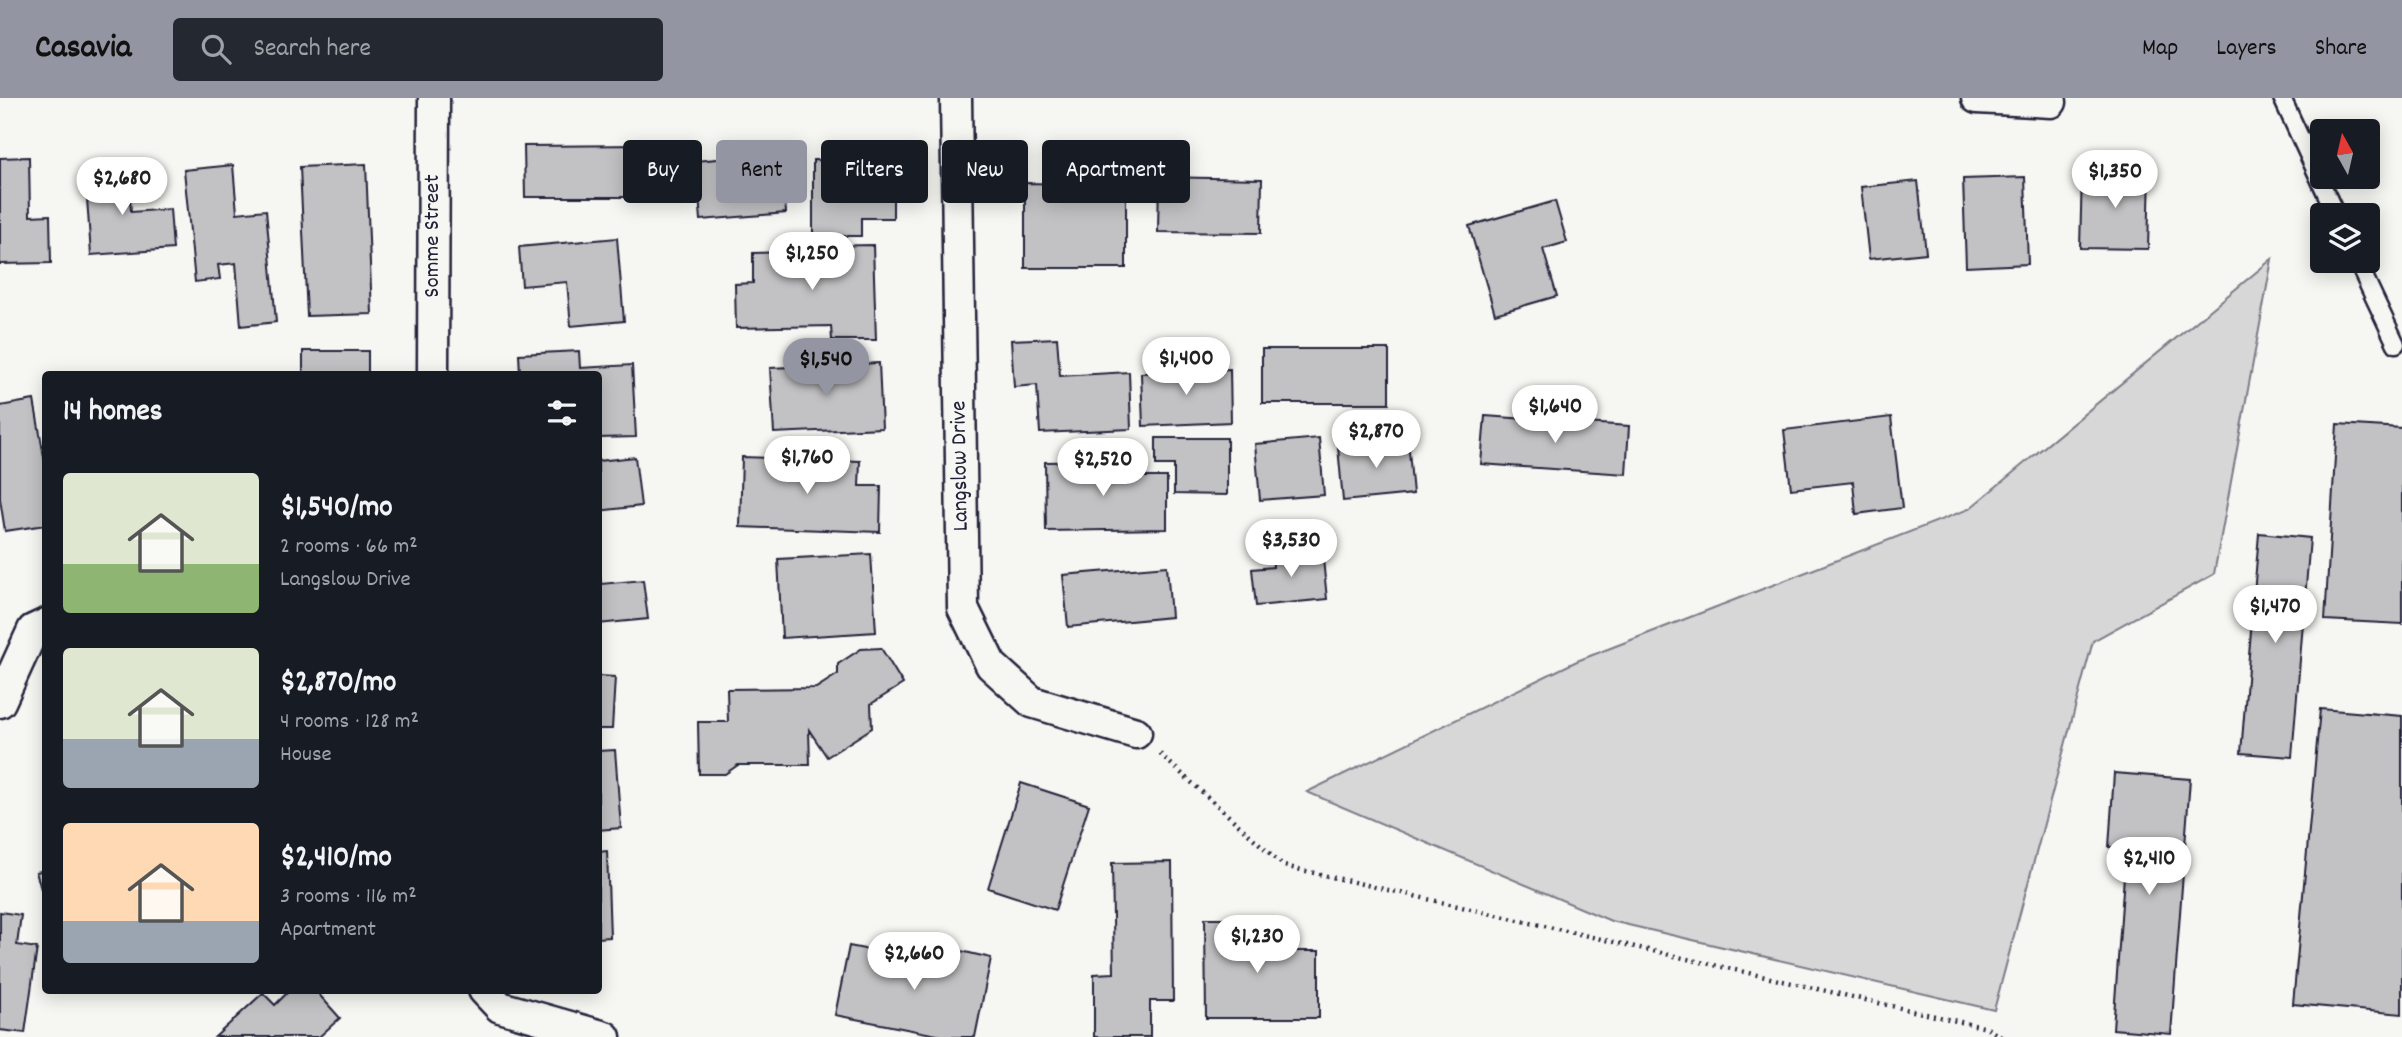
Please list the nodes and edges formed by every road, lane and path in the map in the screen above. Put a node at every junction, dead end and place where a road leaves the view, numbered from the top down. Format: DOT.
graph roads {
  1 [pos="434,98"];
  2 [pos="956,98"];
  3 [pos="1977,98"];
  4 [pos="2282,98"];
  5 [pos="2051,102"];
  6 [pos="2330,203"];
  7 [pos="2363,273"];
  8 [pos="2396,344"];
  9 [pos="433,371"];
  10 [pos="42,626"];
  11 [pos="0,702"];
  12 [pos="1136,733"];
  13 [pos="488,994"];
  14 [pos="605,1037"];
  15 [pos="2001,1037"];
  1 -- 9 [label="street, Somme Street"];
  2 -- 12 [label="street, Langslow Drive"];
  3 -- 5 [label="street"];
  4 -- 6 [label="lane"];
  7 -- 8 [label="lane"];
  10 -- 11 [label="street"];
  12 -- 15 [label="path"];
  13 -- 14 [label="street"];
}
